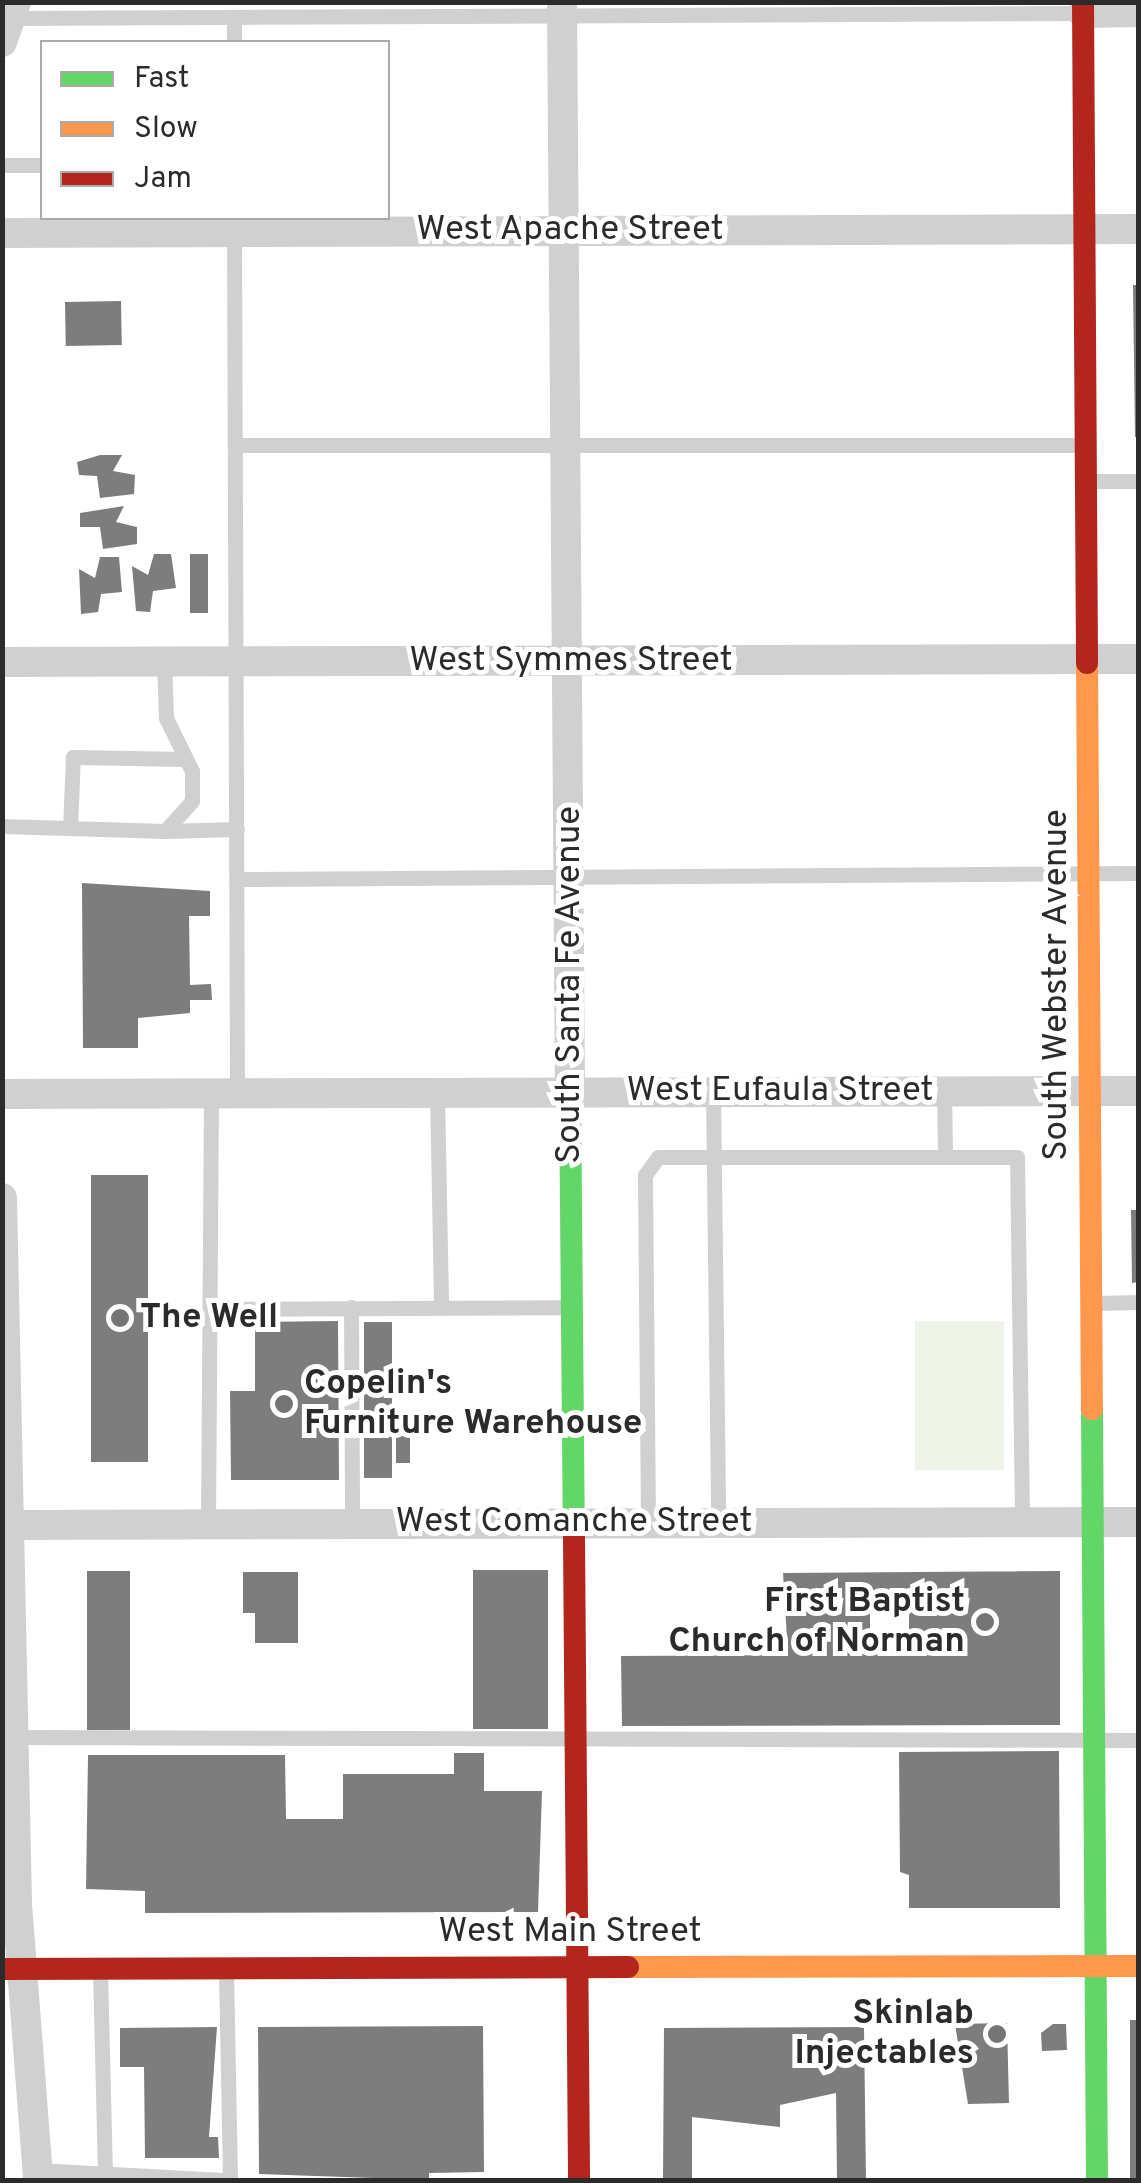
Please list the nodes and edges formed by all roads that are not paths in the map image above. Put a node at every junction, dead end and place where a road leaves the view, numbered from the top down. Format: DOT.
graph roads {
  1 [pos="1083,8"];
  2 [pos="562,9"];
  3 [pos="741,9"];
  4 [pos="1138,12"];
  5 [pos="234,17"];
  6 [pos="8,24"];
  7 [pos="234,40"];
  8 [pos="40,164"];
  9 [pos="2,165"];
  10 [pos="224,224"];
  11 [pos="1084,229"];
  12 [pos="1138,229"];
  13 [pos="564,230"];
  14 [pos="2,233"];
  15 [pos="235,445"];
  16 [pos="1087,445"];
  17 [pos="567,446"];
  18 [pos="1088,481"];
  19 [pos="1138,481"];
  20 [pos="1090,659"];
  21 [pos="1138,659"];
  22 [pos="2,662"];
  23 [pos="164,662"];
  24 [pos="236,662"];
  25 [pos="569,662"];
  26 [pos="184,758"];
  27 [pos="2,826"];
  28 [pos="70,828"];
  29 [pos="237,828"];
  30 [pos="165,830"];
  31 [pos="1091,873"];
  32 [pos="1138,873"];
  33 [pos="570,876"];
  34 [pos="237,879"];
  35 [pos="944,1090"];
  36 [pos="1092,1090"];
  37 [pos="570,1091"];
  38 [pos="714,1091"];
  39 [pos="1138,1091"];
  40 [pos="437,1092"];
  41 [pos="224,1093"];
  42 [pos="2,1094"];
  43 [pos="714,1157"];
  44 [pos="945,1157"];
  45 [pos="2,1198"];
  46 [pos="1094,1302"];
  47 [pos="1138,1302"];
  48 [pos="352,1307"];
  49 [pos="441,1307"];
  50 [pos="572,1307"];
  51 [pos="210,1309"];
  52 [pos="1022,1520"];
  53 [pos="718,1521"];
  54 [pos="1096,1521"];
  55 [pos="648,1522"];
  56 [pos="1138,1522"];
  57 [pos="574,1523"];
  58 [pos="208,1524"];
  59 [pos="352,1524"];
  60 [pos="9,1525"];
  61 [pos="576,1734"];
  62 [pos="14,1737"];
  63 [pos="1096,1740"];
  64 [pos="1138,1740"];
  65 [pos="1094,1966"];
  66 [pos="1138,1966"];
  67 [pos="576,1967"];
  68 [pos="226,1968"];
  69 [pos="100,1969"];
  70 [pos="14,1970"];
  71 [pos="105,2176"];
  72 [pos="35,2177"];
  73 [pos="227,2180"];
  74 [pos="578,2180"];
  75 [pos="1097,2180"];
  1 -- 3 [label="lane"];
  1 -- 4 [label="street"];
  1 -- 11 [label="street, South Webster Avenue"];
  2 -- 3 [label="lane"];
  2 -- 5 [label="lane"];
  2 -- 13 [label="street, South Santa Fe Avenue"];
  5 -- 6 [label="lane"];
  5 -- 7 [label="lane"];
  8 -- 9 [label="lane"];
  10 -- 13 [label="street, West Apache Street"];
  10 -- 14 [label="street, West Apache Street"];
  10 -- 15 [label="lane"];
  11 -- 12 [label="street, West Apache Street"];
  11 -- 13 [label="street, West Apache Street"];
  11 -- 16 [label="street, South Webster Avenue"];
  13 -- 17 [label="street, South Santa Fe Avenue"];
  15 -- 17 [label="lane"];
  15 -- 24 [label="lane"];
  16 -- 17 [label="lane"];
  16 -- 18 [label="street, South Webster Avenue"];
  17 -- 25 [label="street, South Santa Fe Avenue"];
  18 -- 19 [label="lane"];
  18 -- 20 [label="street, South Webster Avenue"];
  20 -- 21 [label="street, West Symmes Street"];
  20 -- 25 [label="street, West Symmes Street"];
  20 -- 31 [label="street, South Webster Avenue"];
  22 -- 23 [label="street, West Symmes Street"];
  23 -- 24 [label="street, West Symmes Street"];
  23 -- 26 [label="lane"];
  24 -- 25 [label="street, West Symmes Street"];
  24 -- 29 [label="lane"];
  25 -- 33 [label="street, South Santa Fe Avenue"];
  26 -- 28 [label="lane"];
  26 -- 30 [label="lane"];
  27 -- 28 [label="lane"];
  28 -- 30 [label="lane"];
  29 -- 30 [label="lane"];
  29 -- 34 [label="lane"];
  31 -- 32 [label="lane"];
  31 -- 33 [label="lane"];
  31 -- 36 [label="street, South Webster Avenue"];
  33 -- 34 [label="lane"];
  33 -- 37 [label="street, South Santa Fe Avenue"];
  34 -- 41 [label="lane"];
  35 -- 36 [label="street, West Eufaula Street"];
  35 -- 38 [label="street, West Eufaula Street"];
  35 -- 44 [label="lane"];
  36 -- 39 [label="street, West Eufaula Street"];
  36 -- 46 [label="street, South Webster Avenue"];
  37 -- 38 [label="street, West Eufaula Street"];
  37 -- 40 [label="street, West Eufaula Street"];
  37 -- 50 [label="street, South Santa Fe Avenue"];
  38 -- 43 [label="lane"];
  40 -- 41 [label="street, West Eufaula Street"];
  40 -- 49 [label="lane"];
  41 -- 42 [label="street, West Eufaula Street"];
  41 -- 51 [label="lane"];
  43 -- 44 [label="lane"];
  43 -- 53 [label="lane"];
  43 -- 55 [label="lane"];
  44 -- 52 [label="lane"];
  45 -- 60 [label="street"];
  46 -- 47 [label="lane"];
  46 -- 54 [label="street, South Webster Avenue"];
  48 -- 49 [label="lane"];
  48 -- 51 [label="lane"];
  48 -- 59 [label="lane"];
  49 -- 50 [label="lane"];
  50 -- 57 [label="street, South Santa Fe Avenue"];
  51 -- 58 [label="lane"];
  52 -- 53 [label="street, West Comanche Street"];
  52 -- 54 [label="street, West Comanche Street"];
  53 -- 55 [label="street, West Comanche Street"];
  54 -- 56 [label="street, West Comanche Street"];
  54 -- 63 [label="street, South Webster Avenue"];
  55 -- 57 [label="street, West Comanche Street"];
  57 -- 59 [label="street, West Comanche Street"];
  57 -- 61 [label="street, South Santa Fe Avenue"];
  58 -- 59 [label="street, West Comanche Street"];
  58 -- 60 [label="street, West Comanche Street"];
  60 -- 62 [label="street"];
  61 -- 62 [label="lane"];
  61 -- 63 [label="lane"];
  61 -- 67 [label="street, South Santa Fe Avenue"];
  62 -- 70 [label="street"];
  63 -- 64 [label="lane"];
  63 -- 65 [label="street, South Webster Avenue"];
  65 -- 66 [label="street, West Main Street"];
  65 -- 67 [label="street, West Main Street"];
  65 -- 75 [label="street, South Webster Avenue"];
  67 -- 68 [label="street, West Main Street"];
  67 -- 74 [label="street, South Santa Fe Avenue"];
  68 -- 69 [label="street, West Main Street"];
  68 -- 73 [label="lane"];
  69 -- 70 [label="street, West Main Street"];
  69 -- 71 [label="lane"];
  70 -- 72 [label="street"];
  71 -- 72 [label="lane"];
  71 -- 73 [label="lane"];
}
